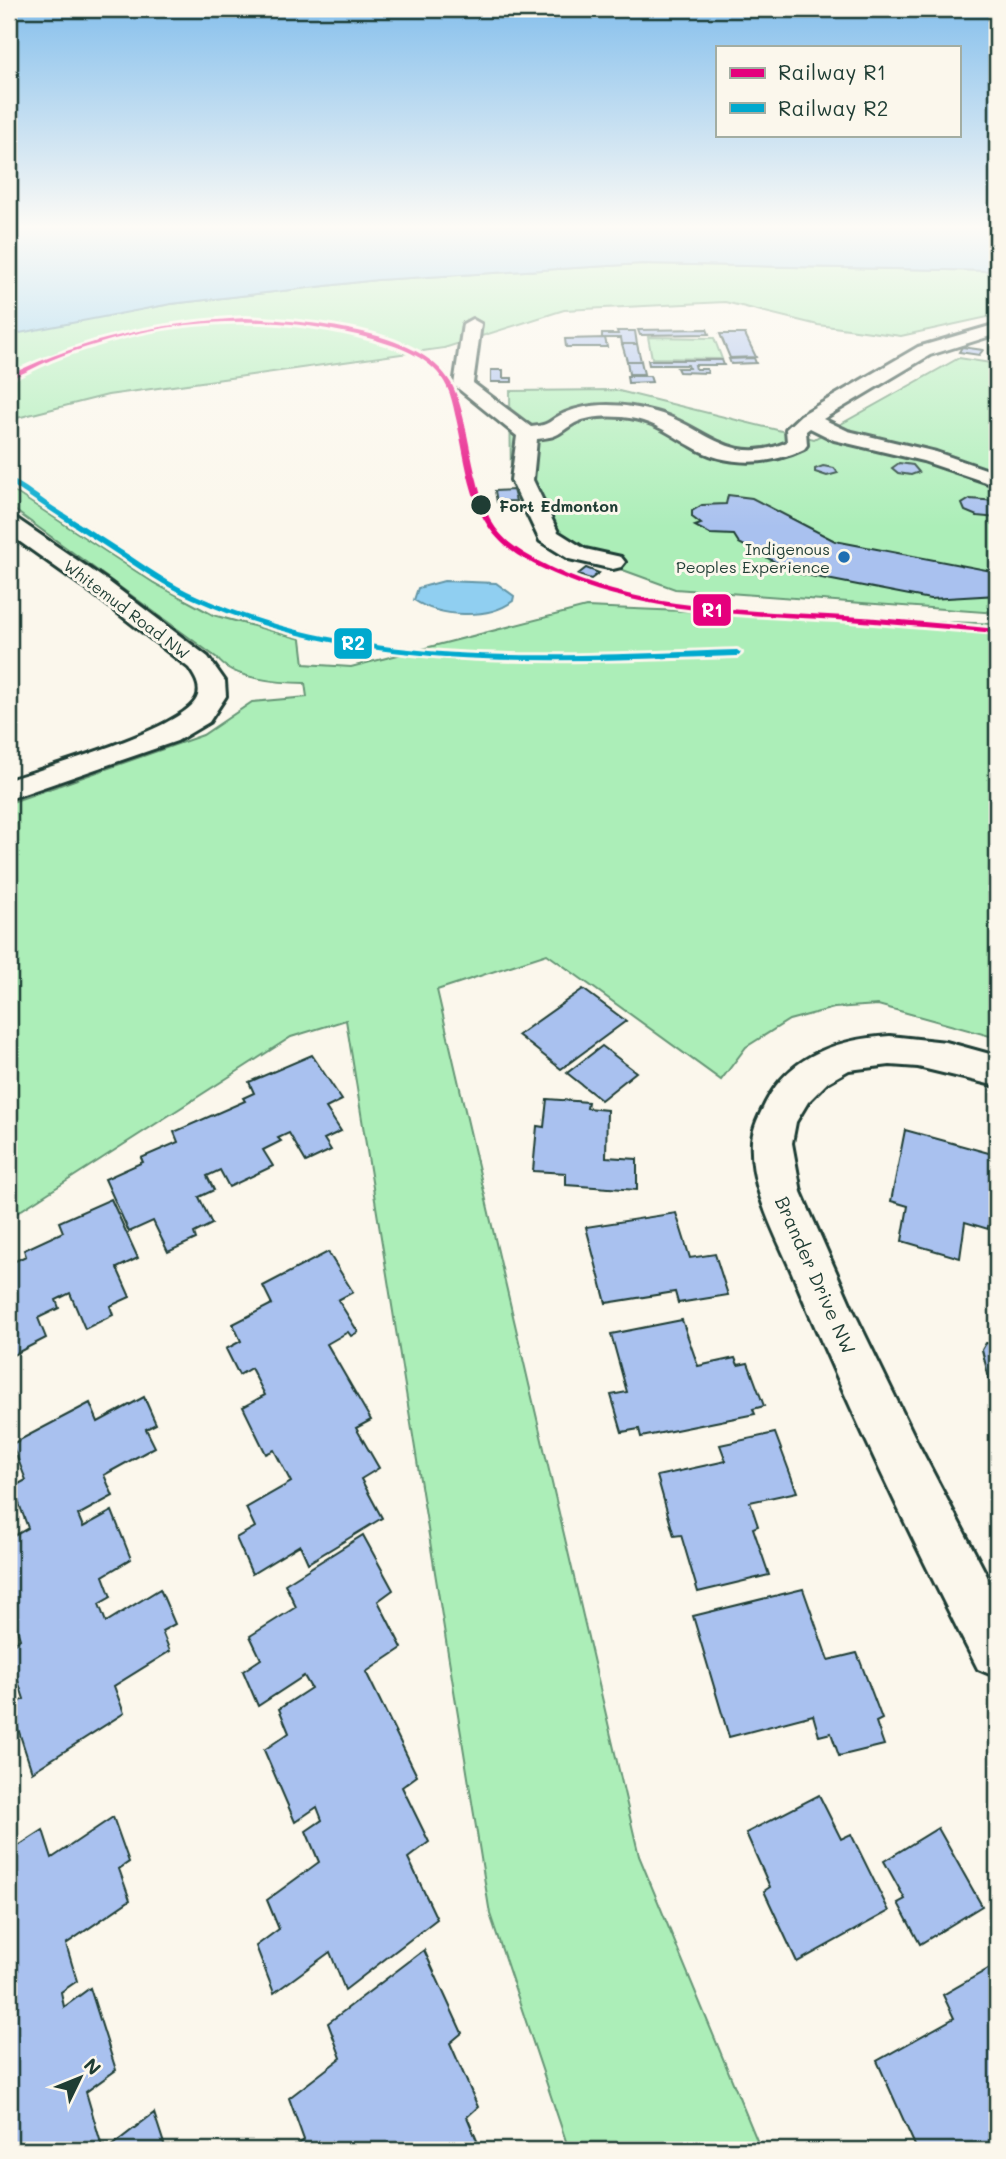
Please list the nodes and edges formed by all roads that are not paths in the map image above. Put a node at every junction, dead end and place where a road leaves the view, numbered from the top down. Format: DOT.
graph roads {
  1 [pos="472,326"];
  2 [pos="997,329"];
  3 [pos="808,419"];
  4 [pos="527,434"];
  5 [pos="997,480"];
  6 [pos="9,524"];
  7 [pos="613,562"];
  8 [pos="9,790"];
  9 [pos="997,1071"];
  10 [pos="997,1650"];
  1 -- 4 [label="street"];
  2 -- 3 [label="street"];
  3 -- 4 [label="street"];
  3 -- 5 [label="street"];
  4 -- 7 [label="street"];
  6 -- 8 [label="street, Whitemud Road NW"];
  9 -- 10 [label="street, Brander Drive NW"];
}
